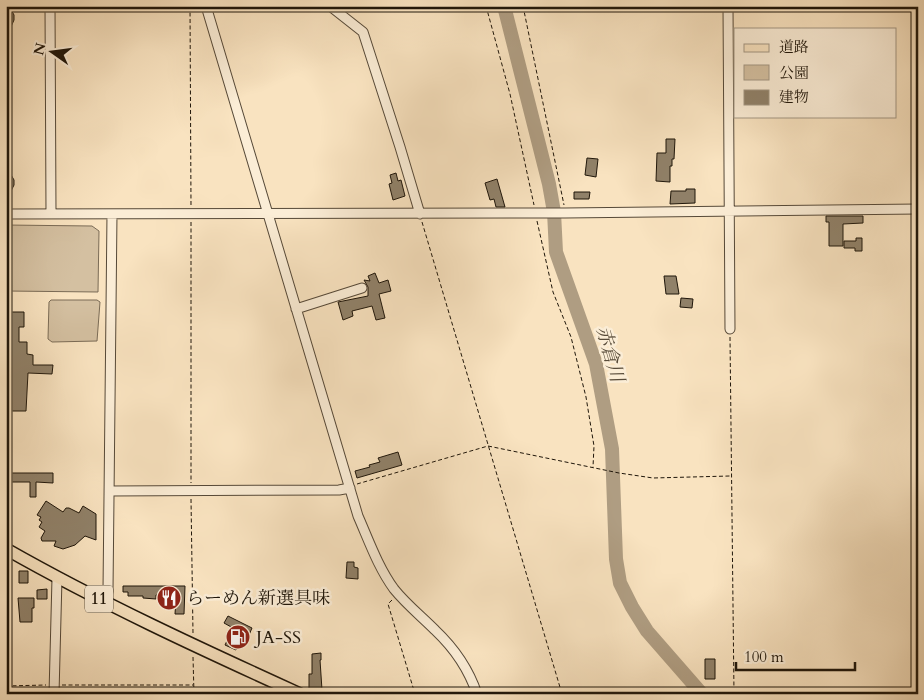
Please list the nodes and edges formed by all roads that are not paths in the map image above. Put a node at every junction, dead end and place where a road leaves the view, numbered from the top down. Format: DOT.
graph roads {
  1 [pos="50,6"];
  2 [pos="206,6"];
  3 [pos="330,6"];
  4 [pos="728,6"];
  5 [pos="918,209"];
  6 [pos="729,211"];
  7 [pos="51,213"];
  8 [pos="6,214"];
  9 [pos="112,214"];
  10 [pos="268,214"];
  11 [pos="420,214"];
  12 [pos="362,288"];
  13 [pos="296,309"];
  14 [pos="730,328"];
  15 [pos="350,488"];
  16 [pos="109,491"];
  17 [pos="6,549"];
  18 [pos="57,578"];
  19 [pos="106,602"];
  20 [pos="54,690"];
  21 [pos="300,694"];
  22 [pos="477,694"];
  1 -- 7 [label="street"];
  2 -- 10 [label="street"];
  3 -- 11 [label="street"];
  4 -- 6 [label="street"];
  5 -- 6 [label="street"];
  6 -- 11 [label="street"];
  6 -- 14 [label="street"];
  7 -- 8 [label="street"];
  7 -- 9 [label="street"];
  9 -- 10 [label="street"];
  9 -- 16 [label="street"];
  10 -- 11 [label="street"];
  10 -- 13 [label="street"];
  12 -- 13 [label="street"];
  13 -- 15 [label="street"];
  15 -- 16 [label="street"];
  15 -- 22 [label="street"];
  16 -- 19 [label="street"];
  17 -- 18 [label="main road, 11"];
  18 -- 19 [label="main road, 11"];
  18 -- 20 [label="street"];
  19 -- 21 [label="main road, 11"];
}
